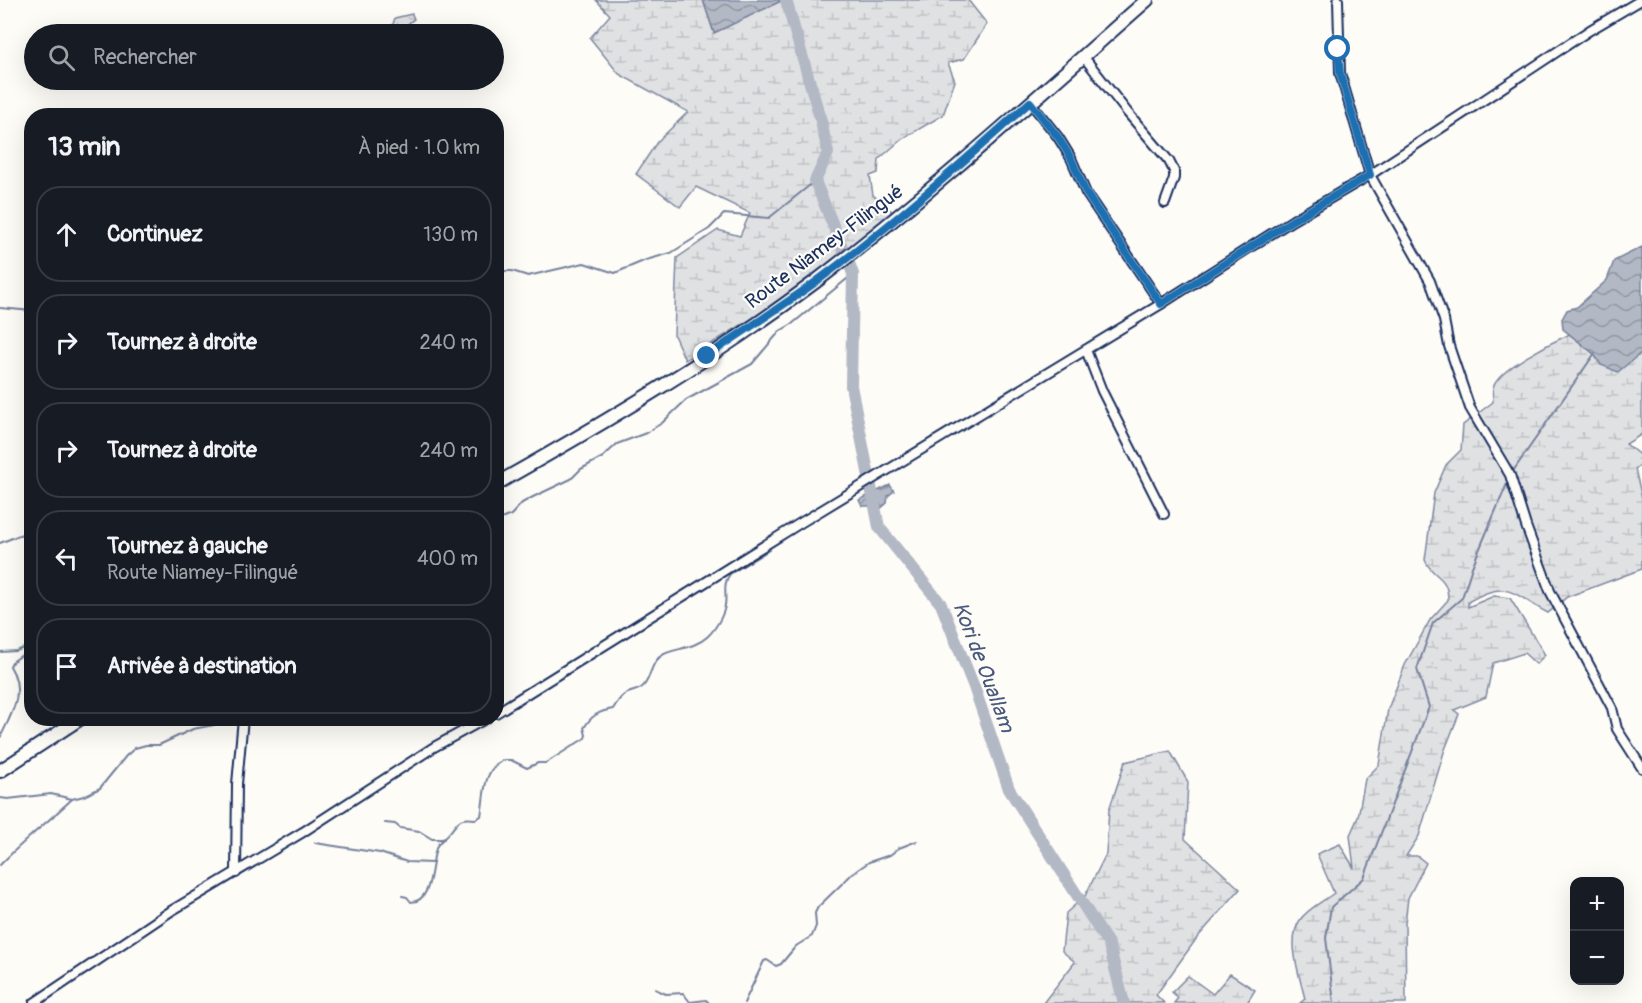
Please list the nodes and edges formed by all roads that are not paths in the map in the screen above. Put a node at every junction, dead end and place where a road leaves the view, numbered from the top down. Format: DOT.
graph roads {
  1 [pos="1147,0"];
  2 [pos="1338,0"];
  3 [pos="1641,0"];
  4 [pos="1083,56"];
  5 [pos="1030,102"];
  6 [pos="1370,175"];
  7 [pos="1165,203"];
  8 [pos="1161,304"];
  9 [pos="1086,350"];
  10 [pos="504,480"];
  11 [pos="1164,514"];
  12 [pos="504,708"];
  13 [pos="69,726"];
  14 [pos="242,726"];
  15 [pos="472,726"];
  16 [pos="1642,768"];
  17 [pos="0,771"];
  18 [pos="236,873"];
  19 [pos="34,1003"];
  1 -- 4 [label="main road, Route Niamey-Filingué"];
  2 -- 6 [label="street"];
  3 -- 6 [label="street"];
  4 -- 5 [label="main road, Route Niamey-Filingué"];
  4 -- 7 [label="street"];
  5 -- 8 [label="street"];
  5 -- 10 [label="main road, Route Niamey-Filingué"];
  6 -- 8 [label="street"];
  6 -- 16 [label="street"];
  8 -- 9 [label="street"];
  9 -- 11 [label="street"];
  9 -- 12 [label="street"];
  13 -- 17 [label="main road"];
  14 -- 18 [label="street"];
  15 -- 18 [label="street"];
  18 -- 19 [label="street"];
}
